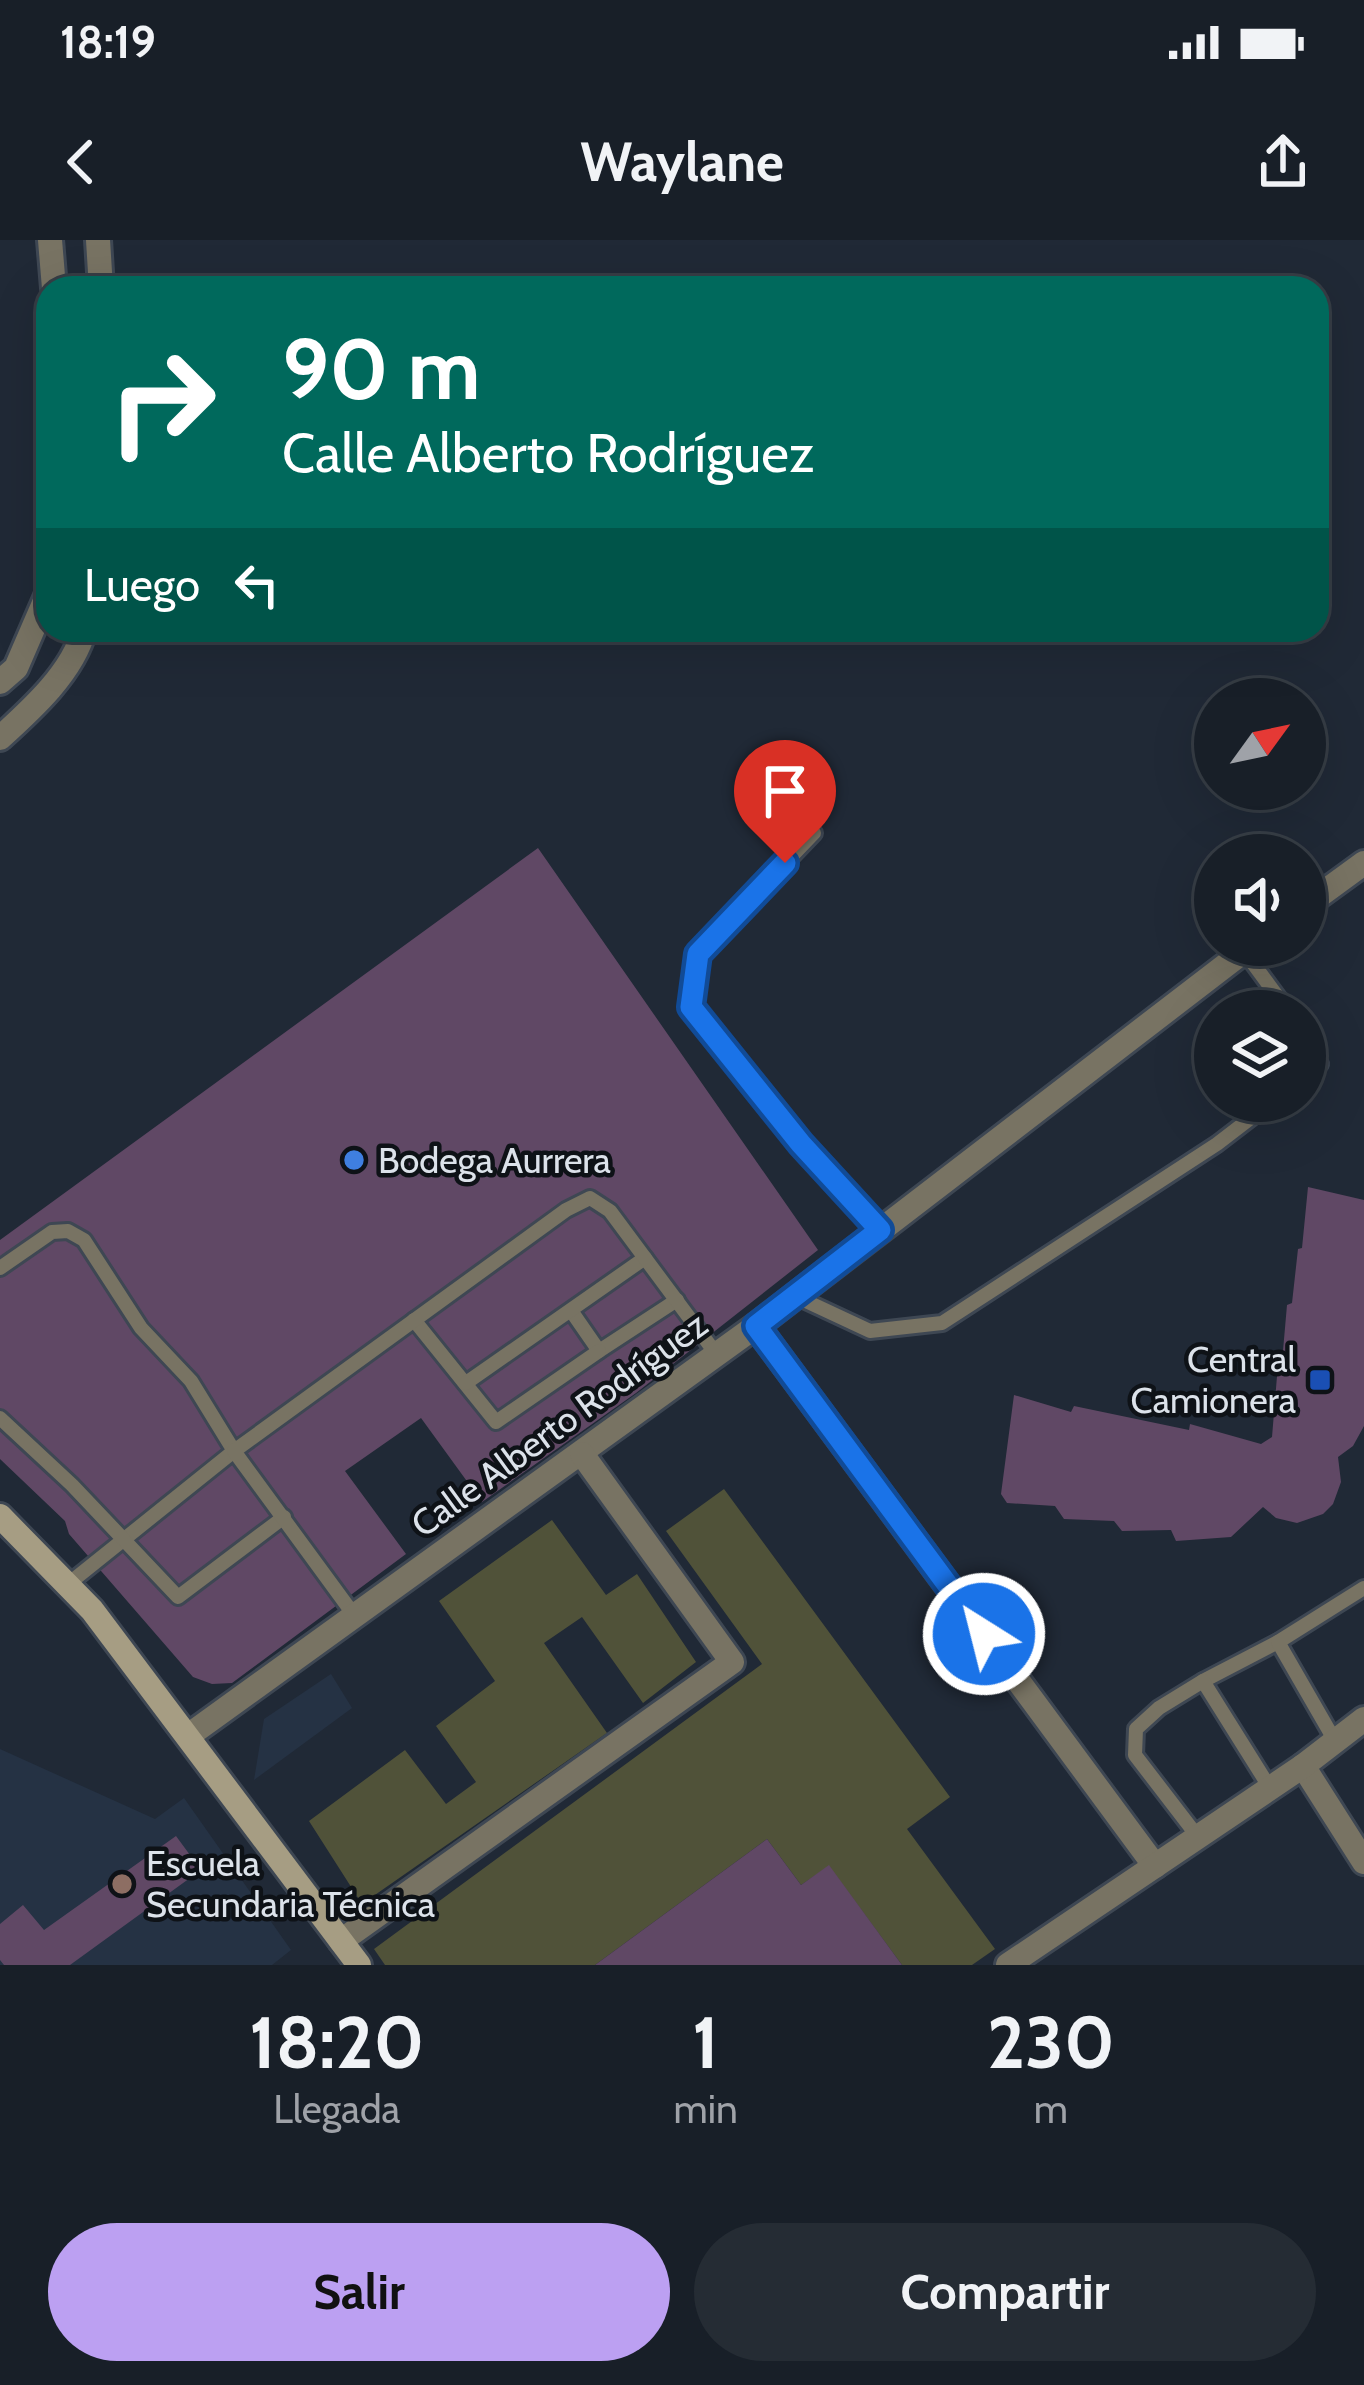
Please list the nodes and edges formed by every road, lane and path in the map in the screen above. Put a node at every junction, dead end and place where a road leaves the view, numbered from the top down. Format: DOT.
graph roads {
  1 [pos="50,240"];
  2 [pos="98,240"];
  3 [pos="53,276"];
  4 [pos="100,276"];
  5 [pos="36,622"];
  6 [pos="81,642"];
  7 [pos="0,682"];
  8 [pos="0,738"];
  9 [pos="814,833"];
  10 [pos="1364,863"];
  11 [pos="1326,891"];
  12 [pos="1225,966"];
  13 [pos="1246,1122"];
  14 [pos="880,1230"];
  15 [pos="645,1258"];
  16 [pos="0,1268"];
  17 [pos="795,1296"];
  18 [pos="676,1300"];
  19 [pos="572,1312"];
  20 [pos="414,1320"];
  21 [pos="756,1326"];
  22 [pos="599,1351"];
  23 [pos="717,1354"];
  24 [pos="466,1383"];
  25 [pos="0,1418"];
  26 [pos="234,1451"];
  27 [pos="582,1454"];
  28 [pos="0,1516"];
  29 [pos="284,1516"];
  30 [pos="125,1539"];
  31 [pos="68,1585"];
  32 [pos="1364,1588"];
  33 [pos="354,1615"];
  34 [pos="1278,1642"];
  35 [pos="1203,1681"];
  36 [pos="1364,1719"];
  37 [pos="188,1736"];
  38 [pos="1335,1741"];
  39 [pos="1303,1766"];
  40 [pos="1270,1788"];
  41 [pos="1198,1837"];
  42 [pos="1364,1862"];
  43 [pos="1155,1866"];
  44 [pos="341,1942"];
  45 [pos="359,1965"];
  46 [pos="1008,1965"];
  1 -- 3 [label="street"];
  2 -- 4 [label="street"];
  5 -- 7 [label="street"];
  6 -- 8 [label="street"];
  9 -- 14 [label="lane"];
  10 -- 11 [label="street"];
  12 -- 14 [label="street, Calle Alberto Rodríguez"];
  13 -- 17 [label="lane"];
  14 -- 17 [label="street, Calle Alberto Rodríguez"];
  15 -- 18 [label="lane"];
  15 -- 19 [label="lane"];
  15 -- 20 [label="lane"];
  16 -- 26 [label="lane"];
  17 -- 21 [label="street, Calle Alberto Rodríguez"];
  18 -- 22 [label="lane"];
  18 -- 23 [label="lane"];
  19 -- 22 [label="lane"];
  19 -- 24 [label="lane"];
  20 -- 24 [label="lane"];
  20 -- 26 [label="lane"];
  21 -- 23 [label="street, Calle Alberto Rodríguez"];
  21 -- 43 [label="street"];
  22 -- 24 [label="lane"];
  23 -- 27 [label="street, Calle Alberto Rodríguez"];
  25 -- 30 [label="lane"];
  26 -- 29 [label="lane"];
  26 -- 30 [label="lane"];
  27 -- 33 [label="street, Calle Alberto Rodríguez"];
  27 -- 44 [label="street"];
  28 -- 31 [label="main road"];
  29 -- 30 [label="lane"];
  29 -- 33 [label="lane"];
  30 -- 31 [label="lane"];
  31 -- 37 [label="main road"];
  32 -- 34 [label="lane"];
  33 -- 37 [label="street, Calle Alberto Rodríguez"];
  34 -- 35 [label="lane"];
  34 -- 38 [label="lane"];
  35 -- 40 [label="lane"];
  35 -- 41 [label="lane"];
  36 -- 38 [label="street"];
  37 -- 44 [label="main road"];
  38 -- 39 [label="street"];
  39 -- 40 [label="street"];
  39 -- 42 [label="street"];
  40 -- 41 [label="street"];
  41 -- 43 [label="street"];
  43 -- 46 [label="street"];
  44 -- 45 [label="main road"];
}
